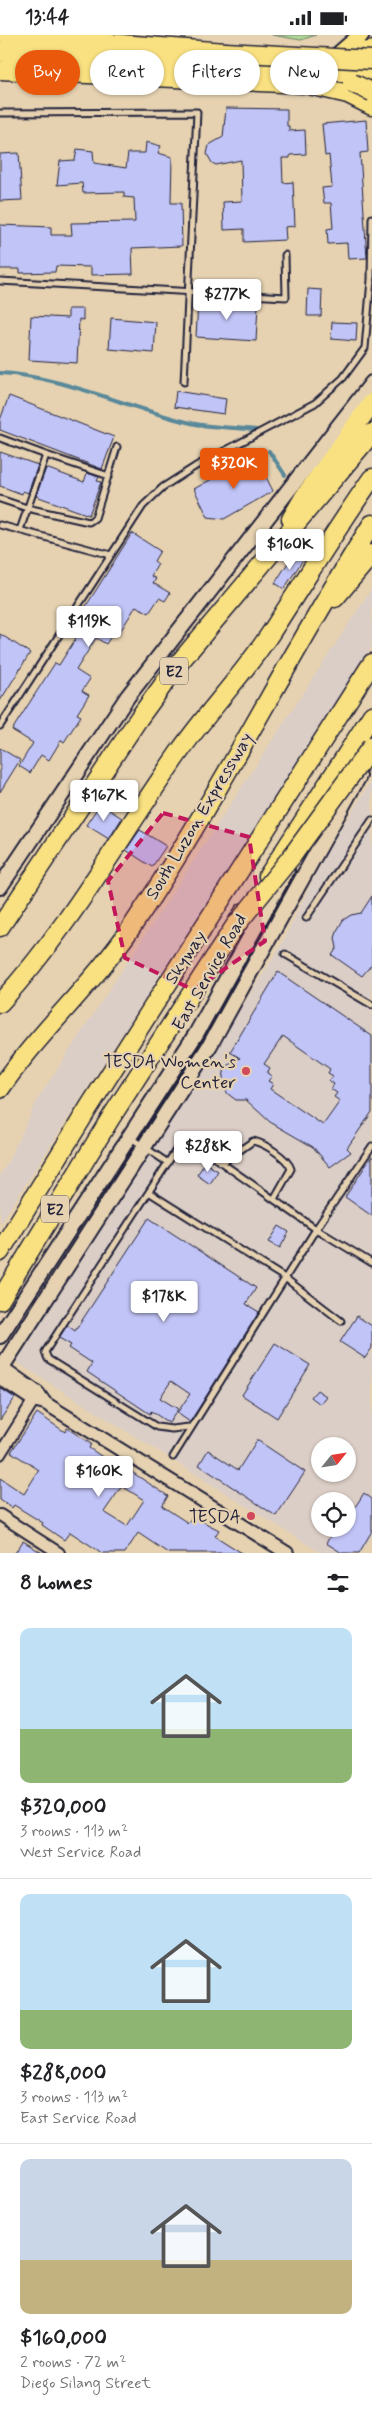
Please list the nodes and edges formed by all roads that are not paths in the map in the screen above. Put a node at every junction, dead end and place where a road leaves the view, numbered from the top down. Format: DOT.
graph roads {
  1 [pos="6,35"];
  2 [pos="360,35"];
  3 [pos="0,43"];
  4 [pos="372,49"];
  5 [pos="0,52"];
  6 [pos="339,54"];
  7 [pos="372,60"];
  8 [pos="0,62"];
  9 [pos="0,70"];
  10 [pos="372,79"];
  11 [pos="270,80"];
  12 [pos="338,86"];
  13 [pos="338,87"];
  14 [pos="372,91"];
  15 [pos="372,106"];
  16 [pos="0,113"];
  17 [pos="372,218"];
  18 [pos="285,255"];
  19 [pos="0,281"];
  20 [pos="187,291"];
  21 [pos="184,382"];
  22 [pos="372,383"];
  23 [pos="372,403"];
  24 [pos="372,433"];
  25 [pos="0,438"];
  26 [pos="118,447"];
  27 [pos="46,455"];
  28 [pos="109,476"];
  29 [pos="372,479"];
  30 [pos="0,499"];
  31 [pos="27,509"];
  32 [pos="372,524"];
  33 [pos="0,525"];
  34 [pos="20,530"];
  35 [pos="281,545"];
  36 [pos="372,554"];
  37 [pos="111,555"];
  38 [pos="306,633"];
  39 [pos="372,663"];
  40 [pos="372,715"];
  41 [pos="372,719"];
  42 [pos="0,726"];
  43 [pos="372,745"];
  44 [pos="372,754"];
  45 [pos="372,820"];
  46 [pos="0,887"];
  47 [pos="265,912"];
  48 [pos="306,918"];
  49 [pos="278,921"];
  50 [pos="237,924"];
  51 [pos="0,927"];
  52 [pos="285,954"];
  53 [pos="0,1003"];
  54 [pos="372,1005"];
  55 [pos="0,1089"];
  56 [pos="129,1136"];
  57 [pos="372,1146"];
  58 [pos="145,1147"];
  59 [pos="168,1163"];
  60 [pos="222,1163"];
  61 [pos="150,1193"];
  62 [pos="274,1199"];
  63 [pos="316,1229"];
  64 [pos="0,1252"];
  65 [pos="372,1263"];
  66 [pos="285,1278"];
  67 [pos="0,1299"];
  68 [pos="340,1321"];
  69 [pos="0,1336"];
  70 [pos="0,1370"];
  71 [pos="39,1399"];
  72 [pos="190,1427"];
  73 [pos="0,1454"];
  74 [pos="173,1457"];
  75 [pos="0,1515"];
  76 [pos="59,1553"];
  77 [pos="287,1553"];
  1 -- 7 [label="highway, bridge"];
  2 -- 6 [label="main road"];
  3 -- 6 [label="main road"];
  4 -- 6 [label="main road"];
  5 -- 10 [label="highway"];
  8 -- 14 [label="highway, bridge"];
  9 -- 11 [label="main road"];
  9 -- 15 [label="highway"];
  12 -- 14 [label="main road"];
  13 -- 15 [label="main road"];
  16 -- 20 [label="lane"];
  17 -- 37 [label="lane"];
  18 -- 20 [label="lane"];
  19 -- 20 [label="lane"];
  20 -- 21 [label="lane"];
  22 -- 46 [label="main road"];
  23 -- 35 [label="highway"];
  24 -- 35 [label="highway, E2"];
  25 -- 27 [label="lane"];
  26 -- 28 [label="lane"];
  27 -- 28 [label="lane"];
  27 -- 31 [label="lane"];
  28 -- 31 [label="lane"];
  29 -- 53 [label="highway"];
  30 -- 31 [label="lane"];
  31 -- 34 [label="lane"];
  32 -- 38 [label="highway, South Luzon Expressway"];
  33 -- 34 [label="lane"];
  34 -- 37 [label="lane"];
  35 -- 51 [label="highway, E2"];
  36 -- 38 [label="highway"];
  37 -- 42 [label="lane"];
  38 -- 55 [label="highway, South Luzon Expressway"];
  39 -- 64 [label="highway, Skyway / E2"];
  40 -- 50 [label="highway, Skyway / E2, bridge"];
  41 -- 47 [label="main road, East Service Road"];
  43 -- 50 [label="highway, bridge"];
  44 -- 49 [label="main road, East Service Road"];
  45 -- 48 [label="lane"];
  47 -- 49 [label="main road"];
  47 -- 56 [label="main road, East Service Road"];
  49 -- 58 [label="main road, East Service Road"];
  50 -- 67 [label="highway, Skyway / E2"];
  52 -- 54 [label="lane"];
  56 -- 58 [label="lane"];
  56 -- 69 [label="main road, East Service Road"];
  57 -- 63 [label="lane"];
  58 -- 59 [label="lane"];
  58 -- 70 [label="main road, East Service Road"];
  59 -- 60 [label="lane"];
  59 -- 61 [label="lane"];
  60 -- 62 [label="lane"];
  60 -- 62 [label="lane"];
  61 -- 66 [label="lane"];
  61 -- 72 [label="lane"];
  62 -- 63 [label="lane"];
  63 -- 65 [label="lane"];
  63 -- 66 [label="lane"];
  66 -- 68 [label="lane"];
  66 -- 72 [label="lane"];
  70 -- 71 [label="street"];
  71 -- 73 [label="street"];
  71 -- 77 [label="street"];
  72 -- 74 [label="lane"];
  75 -- 76 [label="street"];
}
